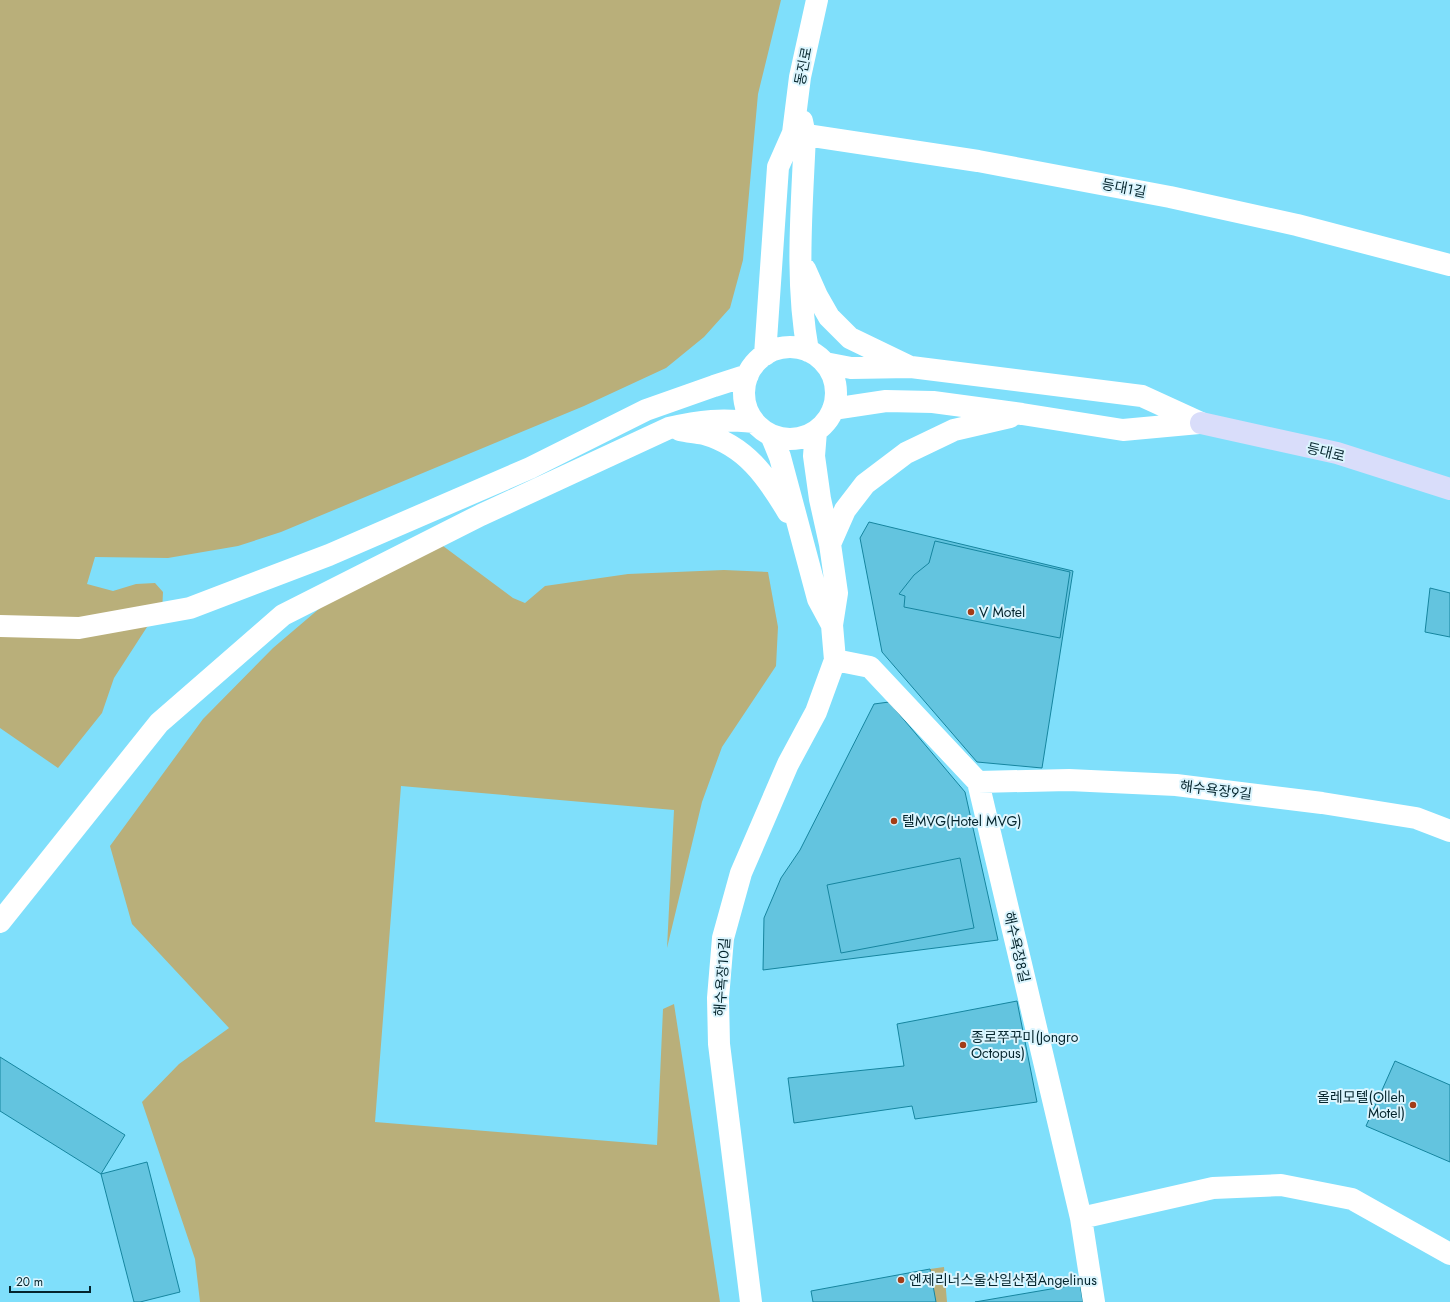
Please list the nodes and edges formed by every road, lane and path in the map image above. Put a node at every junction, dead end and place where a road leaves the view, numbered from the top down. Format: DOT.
graph roads {
  1 [pos="817,0"];
  2 [pos="799,134"];
  3 [pos="800,257"];
  4 [pos="1450,265"];
  5 [pos="765,355"];
  6 [pos="817,357"];
  7 [pos="911,367"];
  8 [pos="748,375"];
  9 [pos="833,409"];
  10 [pos="1022,414"];
  11 [pos="754,422"];
  12 [pos="1201,423"];
  13 [pos="669,428"];
  14 [pos="816,431"];
  15 [pos="771,435"];
  16 [pos="1450,489"];
  17 [pos="801,533"];
  18 [pos="830,544"];
  19 [pos="832,625"];
  20 [pos="0,626"];
  21 [pos="835,660"];
  22 [pos="978,782"];
  23 [pos="1450,831"];
  24 [pos="0,922"];
  25 [pos="1081,1218"];
  26 [pos="1450,1254"];
  27 [pos="751,1302"];
  28 [pos="1094,1302"];
  1 -- 2 [label="street, 동진로"];
  2 -- 3 [label="street"];
  2 -- 4 [label="street, 등대1길"];
  2 -- 5 [label="street"];
  3 -- 6 [label="street"];
  3 -- 7 [label="street"];
  5 -- 6 [label="street"];
  5 -- 8 [label="street"];
  6 -- 7 [label="street"];
  6 -- 9 [label="street"];
  7 -- 12 [label="street"];
  8 -- 11 [label="street"];
  8 -- 20 [label="street"];
  9 -- 10 [label="street"];
  9 -- 14 [label="street"];
  10 -- 12 [label="street"];
  10 -- 18 [label="street"];
  11 -- 13 [label="street"];
  11 -- 15 [label="street"];
  12 -- 16 [label="main road, 등대로"];
  13 -- 17 [label="street"];
  13 -- 24 [label="street"];
  14 -- 15 [label="street"];
  14 -- 18 [label="street"];
  15 -- 17 [label="street"];
  17 -- 19 [label="street"];
  18 -- 19 [label="street"];
  19 -- 21 [label="street, 해수욕장10길"];
  21 -- 22 [label="street, 해수욕장8길"];
  21 -- 27 [label="street, 해수욕장10길"];
  22 -- 23 [label="street, 해수욕장9길"];
  22 -- 25 [label="street, 해수욕장8길"];
  25 -- 26 [label="street"];
  25 -- 28 [label="street, 해수욕장8길"];
}
